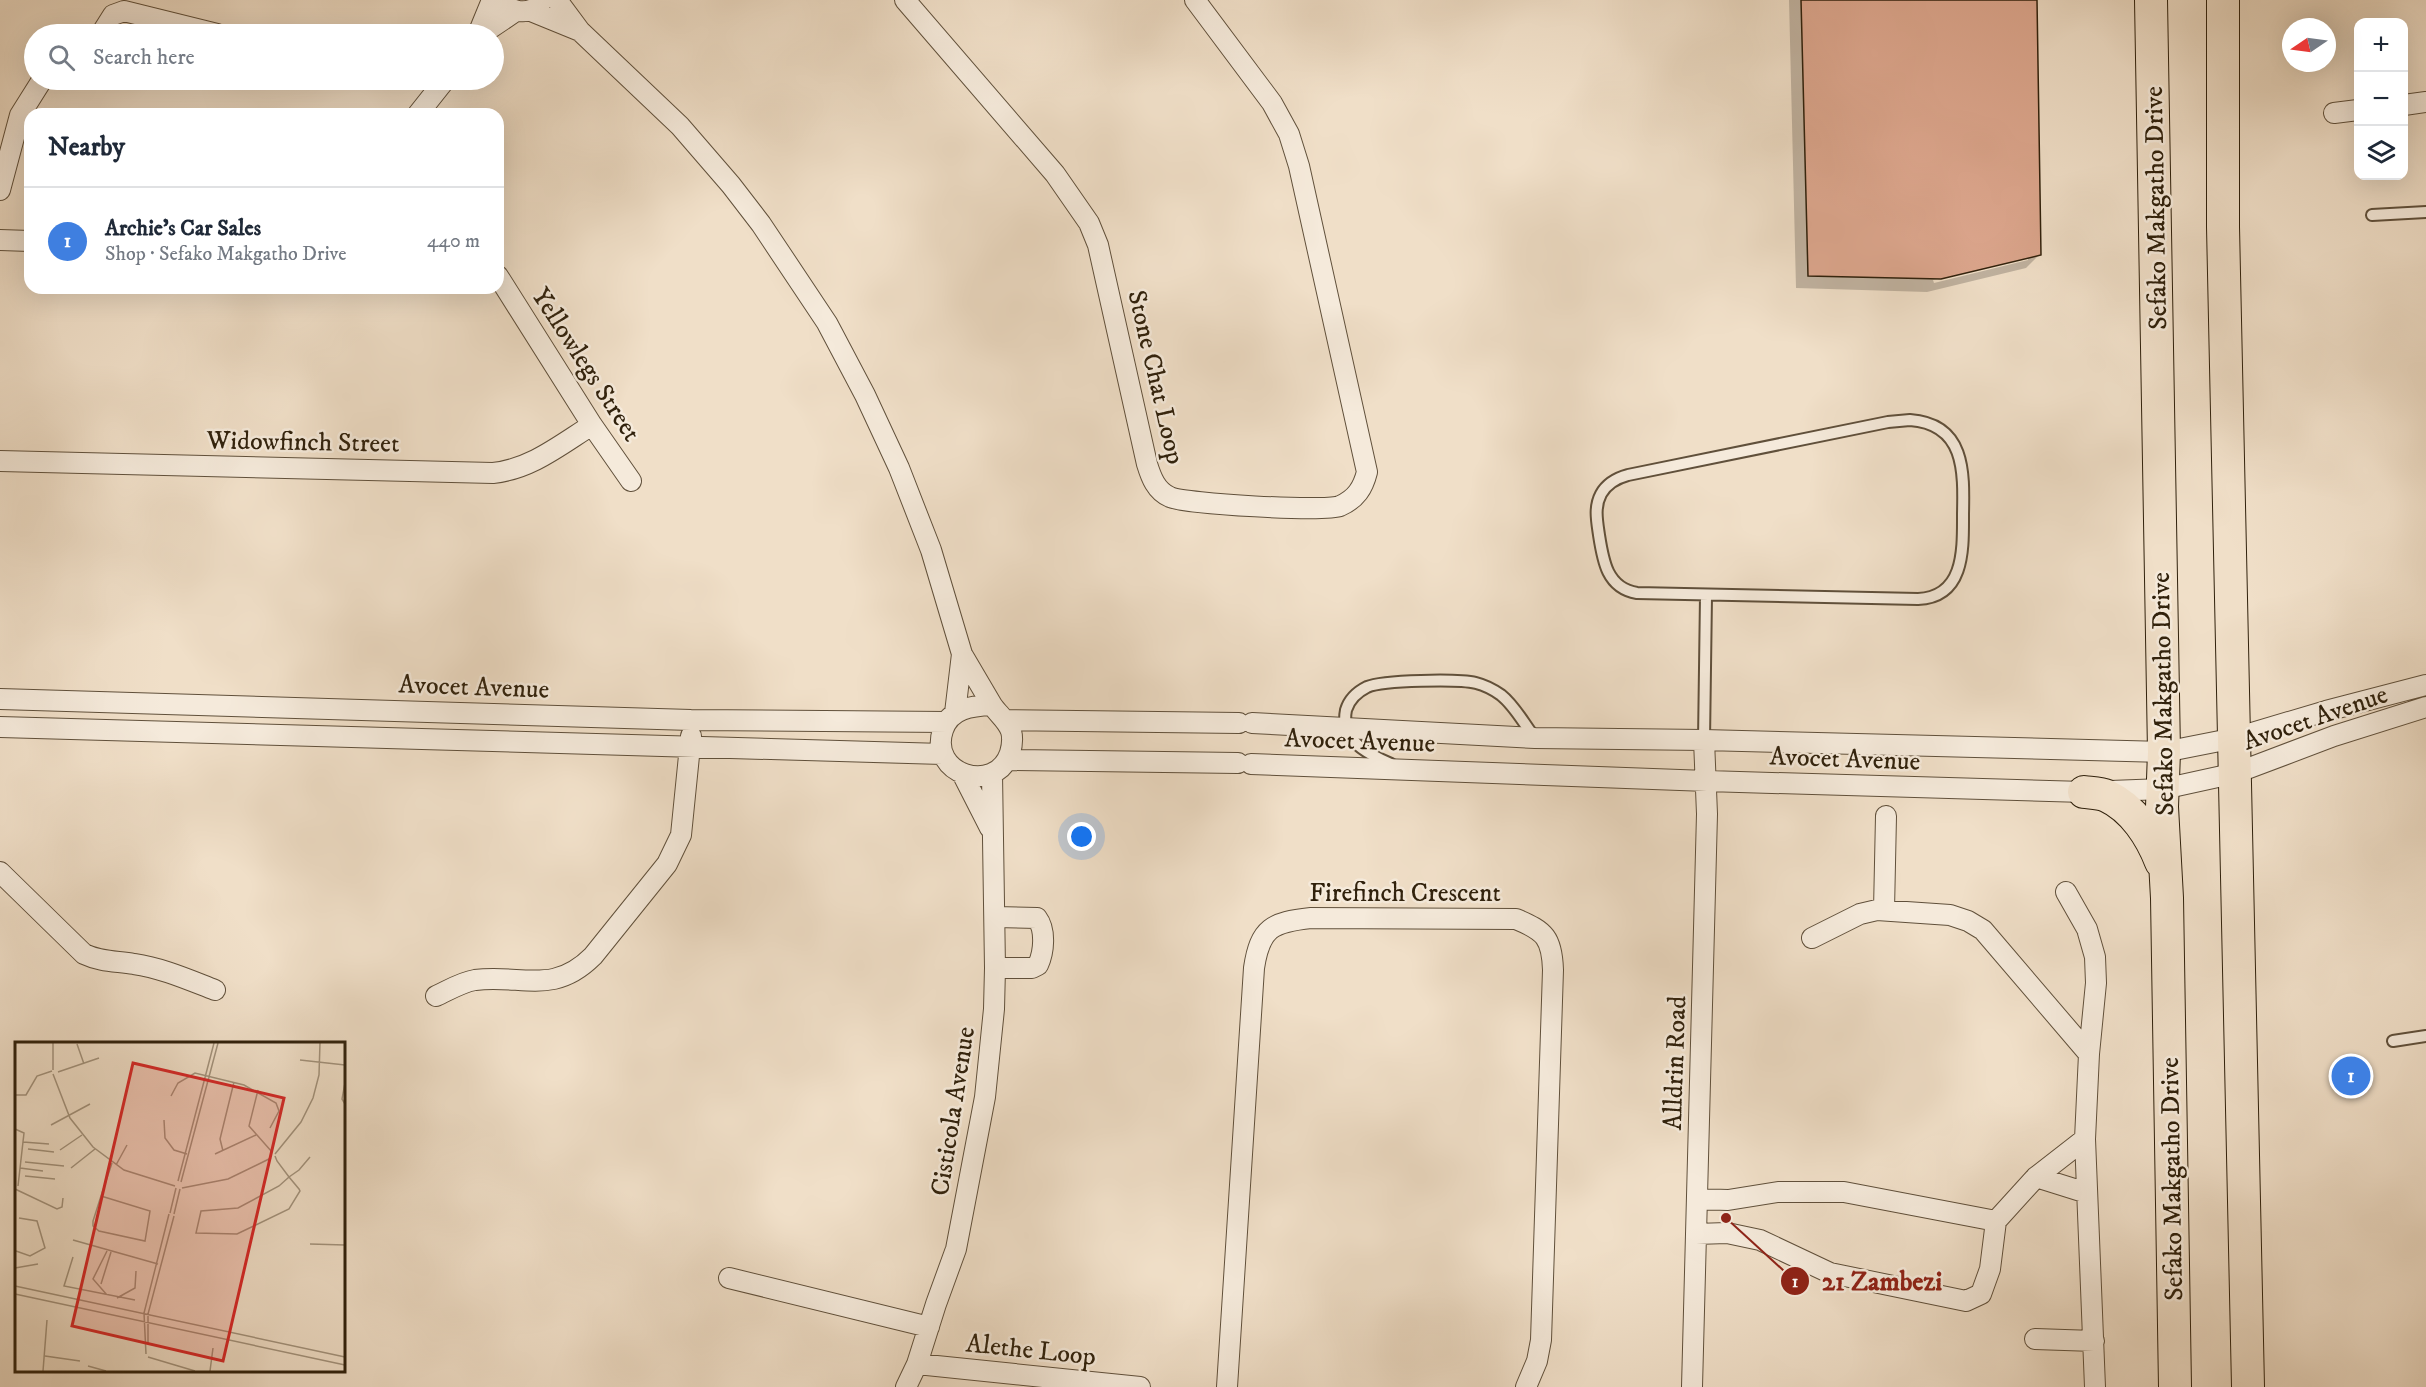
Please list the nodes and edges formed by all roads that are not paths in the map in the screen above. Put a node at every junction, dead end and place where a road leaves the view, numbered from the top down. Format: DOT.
graph roads {
  1 [pos="492,0"];
  2 [pos="557,0"];
  3 [pos="905,0"];
  4 [pos="1195,0"];
  5 [pos="2151,0"];
  6 [pos="2223,0"];
  7 [pos="523,5"];
  8 [pos="107,24"];
  9 [pos="177,24"];
  10 [pos="482,24"];
  11 [pos="496,24"];
  12 [pos="580,31"];
  13 [pos="36,90"];
  14 [pos="437,90"];
  15 [pos="2426,102"];
  16 [pos="2408,104"];
  17 [pos="24,108"];
  18 [pos="423,108"];
  19 [pos="24,109"];
  20 [pos="2354,110"];
  21 [pos="2334,113"];
  22 [pos="0,190"];
  23 [pos="2426,212"];
  24 [pos="2372,216"];
  25 [pos="0,240"];
  26 [pos="24,241"];
  27 [pos="504,286"];
  28 [pos="592,425"];
  29 [pos="0,461"];
  30 [pos="631,481"];
  31 [pos="1706,596"];
  32 [pos="962,654"];
  33 [pos="2426,685"];
  34 [pos="0,699"];
  35 [pos="992,705"];
  36 [pos="2426,707"];
  37 [pos="951,717"];
  38 [pos="691,720"];
  39 [pos="1005,720"];
  40 [pos="0,727"];
  41 [pos="1346,730"];
  42 [pos="1535,738"];
  43 [pos="2235,738"];
  44 [pos="1704,740"];
  45 [pos="690,747"];
  46 [pos="2164,752"];
  47 [pos="943,754"];
  48 [pos="1007,760"];
  49 [pos="1402,768"];
  50 [pos="2236,773"];
  51 [pos="992,774"];
  52 [pos="963,775"];
  53 [pos="1707,781"];
  54 [pos="2163,789"];
  55 [pos="2084,792"];
  56 [pos="1886,816"];
  57 [pos="992,834"];
  58 [pos="0,872"];
  59 [pos="2066,892"];
  60 [pos="2167,898"];
  61 [pos="1884,910"];
  62 [pos="995,917"];
  63 [pos="1812,938"];
  64 [pos="995,968"];
  65 [pos="215,990"];
  66 [pos="436,996"];
  67 [pos="2426,1036"];
  68 [pos="2393,1041"];
  69 [pos="2089,1054"];
  70 [pos="2085,1139"];
  71 [pos="2036,1177"];
  72 [pos="2087,1193"];
  73 [pos="1697,1199"];
  74 [pos="1996,1221"];
  75 [pos="1696,1234"];
  76 [pos="729,1278"];
  77 [pos="929,1327"];
  78 [pos="2035,1339"];
  79 [pos="2094,1341"];
  80 [pos="917,1365"];
  81 [pos="906,1387"];
  82 [pos="1140,1387"];
  83 [pos="1227,1387"];
  84 [pos="1526,1387"];
  85 [pos="1692,1387"];
  86 [pos="2095,1387"];
  87 [pos="2175,1387"];
  88 [pos="2248,1387"];
  1 -- 10 [label="street"];
  2 -- 12 [label="street"];
  3 -- 4 [label="street, Stone Chat Loop"];
  5 -- 46 [label="main road, Sefako Makgatho Drive"];
  6 -- 43 [label="main road"];
  7 -- 11 [label="street"];
  7 -- 12 [label="street"];
  8 -- 9 [label="street"];
  12 -- 32 [label="street"];
  13 -- 17 [label="street"];
  14 -- 18 [label="street"];
  15 -- 16 [label="street"];
  19 -- 22 [label="street"];
  20 -- 21 [label="street"];
  23 -- 24 [label="lane"];
  25 -- 26 [label="street"];
  27 -- 28 [label="street, Yellowlegs Street"];
  28 -- 29 [label="street, Widowfinch Street"];
  28 -- 30 [label="street, Yellowlegs Street"];
  31 -- 31 [label="lane"];
  31 -- 44 [label="lane"];
  32 -- 35 [label="street"];
  32 -- 37 [label="street"];
  33 -- 43 [label="street, Avocet Avenue"];
  34 -- 38 [label="street, Avocet Avenue"];
  35 -- 37 [label="street"];
  35 -- 39 [label="street"];
  36 -- 50 [label="street, Avocet Avenue"];
  37 -- 38 [label="street, Avocet Avenue"];
  37 -- 47 [label="street"];
  38 -- 45 [label="street"];
  39 -- 41 [label="street, Avocet Avenue"];
  39 -- 48 [label="street"];
  40 -- 45 [label="street"];
  41 -- 42 [label="street, Avocet Avenue"];
  41 -- 42 [label="lane"];
  41 -- 49 [label="lane"];
  42 -- 44 [label="street, Avocet Avenue"];
  43 -- 46 [label="street, Avocet Avenue"];
  43 -- 50 [label="main road"];
  44 -- 46 [label="street, Avocet Avenue"];
  44 -- 53 [label="street, Alldrin Road"];
  45 -- 47 [label="street"];
  45 -- 66 [label="street"];
  46 -- 54 [label="main road, Sefako Makgatho Drive"];
  47 -- 52 [label="street"];
  48 -- 49 [label="street, Avocet Avenue"];
  48 -- 51 [label="street"];
  49 -- 53 [label="street, Avocet Avenue"];
  50 -- 54 [label="street, Avocet Avenue"];
  50 -- 88 [label="main road"];
  51 -- 52 [label="street"];
  51 -- 57 [label="street, Cisticola Avenue"];
  52 -- 57 [label="street, Cisticola Avenue"];
  53 -- 55 [label="street, Avocet Avenue"];
  53 -- 73 [label="street, Alldrin Road"];
  54 -- 55 [label="street, Avocet Avenue"];
  54 -- 60 [label="main road, Sefako Makgatho Drive"];
  55 -- 60 [label="main road"];
  56 -- 61 [label="street"];
  57 -- 62 [label="street, Cisticola Avenue"];
  58 -- 65 [label="street"];
  59 -- 69 [label="street"];
  60 -- 87 [label="main road, Sefako Makgatho Drive"];
  61 -- 63 [label="street"];
  61 -- 69 [label="street"];
  62 -- 64 [label="street, Cisticola Avenue"];
  62 -- 64 [label="street"];
  64 -- 77 [label="street, Cisticola Avenue"];
  67 -- 68 [label="lane"];
  69 -- 70 [label="street"];
  70 -- 71 [label="street"];
  70 -- 72 [label="street"];
  71 -- 72 [label="street"];
  71 -- 74 [label="street"];
  72 -- 79 [label="street"];
  73 -- 74 [label="street"];
  73 -- 75 [label="street, Alldrin Road"];
  74 -- 75 [label="street"];
  75 -- 85 [label="street, Alldrin Road"];
  76 -- 77 [label="street"];
  77 -- 80 [label="street, Cisticola Avenue"];
  78 -- 79 [label="street"];
  79 -- 86 [label="street"];
  80 -- 81 [label="street, Cisticola Avenue"];
  80 -- 82 [label="street, Alethe Loop"];
  83 -- 84 [label="street, Firefinch Crescent"];
}
